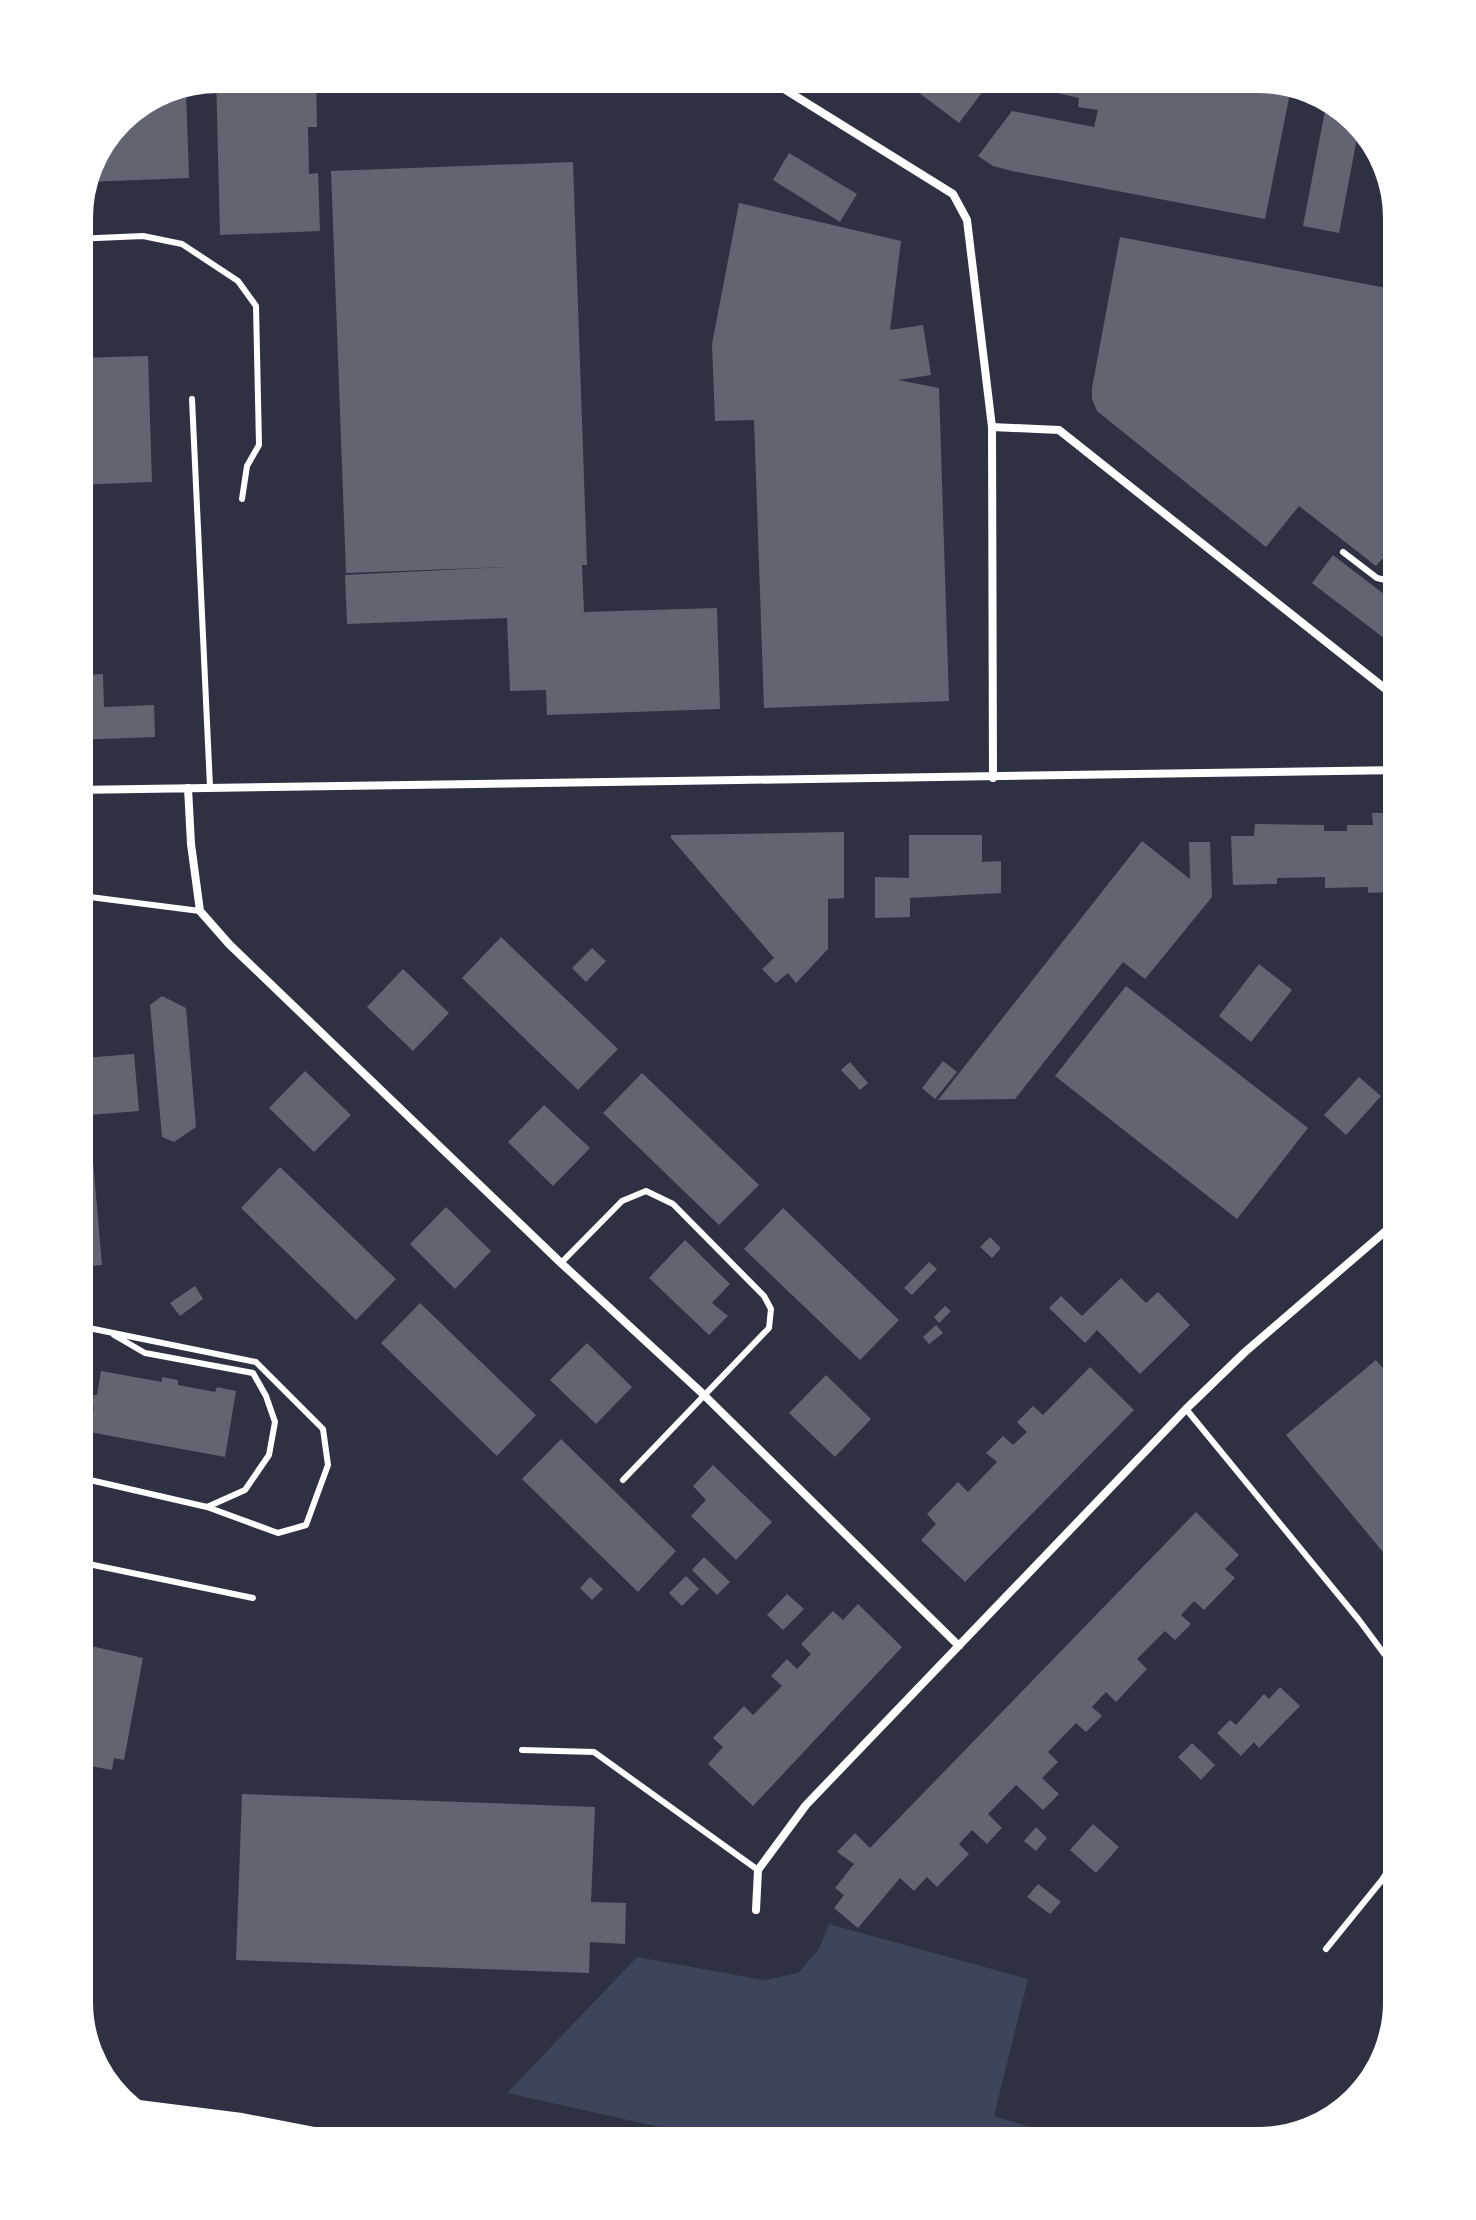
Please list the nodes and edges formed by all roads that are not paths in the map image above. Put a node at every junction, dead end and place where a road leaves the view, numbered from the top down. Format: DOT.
graph roads {
  1 [pos="783,88"];
  2 [pos="88,238"];
  3 [pos="192,399"];
  4 [pos="992,427"];
  5 [pos="242,499"];
  6 [pos="1343,552"];
  7 [pos="1388,581"];
  8 [pos="1388,691"];
  9 [pos="1388,770"];
  10 [pos="993,778"];
  11 [pos="210,787"];
  12 [pos="188,788"];
  13 [pos="88,790"];
  14 [pos="88,897"];
  15 [pos="200,911"];
  16 [pos="1388,1229"];
  17 [pos="561,1263"];
  18 [pos="88,1327"];
  19 [pos="106,1330"];
  20 [pos="703,1394"];
  21 [pos="1186,1409"];
  22 [pos="88,1479"];
  23 [pos="623,1480"];
  24 [pos="207,1507"];
  25 [pos="88,1564"];
  26 [pos="253,1598"];
  27 [pos="959,1646"];
  28 [pos="1388,1659"];
  29 [pos="522,1750"];
  30 [pos="758,1870"];
  31 [pos="1388,1871"];
  32 [pos="756,1910"];
  33 [pos="1326,1949"];
  34 [pos="151,2114"];
  35 [pos="277,2132"];
  1 -- 4 [label="street"];
  2 -- 5 [label="lane"];
  3 -- 11 [label="lane"];
  4 -- 8 [label="street"];
  4 -- 10 [label="street"];
  6 -- 7 [label="lane"];
  9 -- 10 [label="street"];
  10 -- 11 [label="street"];
  11 -- 12 [label="street"];
  12 -- 13 [label="street"];
  12 -- 15 [label="street"];
  14 -- 15 [label="lane"];
  15 -- 17 [label="street"];
  16 -- 21 [label="street"];
  17 -- 20 [label="street"];
  17 -- 20 [label="lane"];
  18 -- 19 [label="lane"];
  19 -- 24 [label="lane"];
  19 -- 24 [label="lane"];
  20 -- 23 [label="lane"];
  20 -- 27 [label="street"];
  21 -- 27 [label="street"];
  21 -- 28 [label="lane"];
  22 -- 24 [label="lane"];
  25 -- 26 [label="lane"];
  27 -- 30 [label="street"];
  29 -- 30 [label="lane"];
  30 -- 32 [label="street"];
  31 -- 33 [label="lane"];
  34 -- 35 [label="highway"];
}
